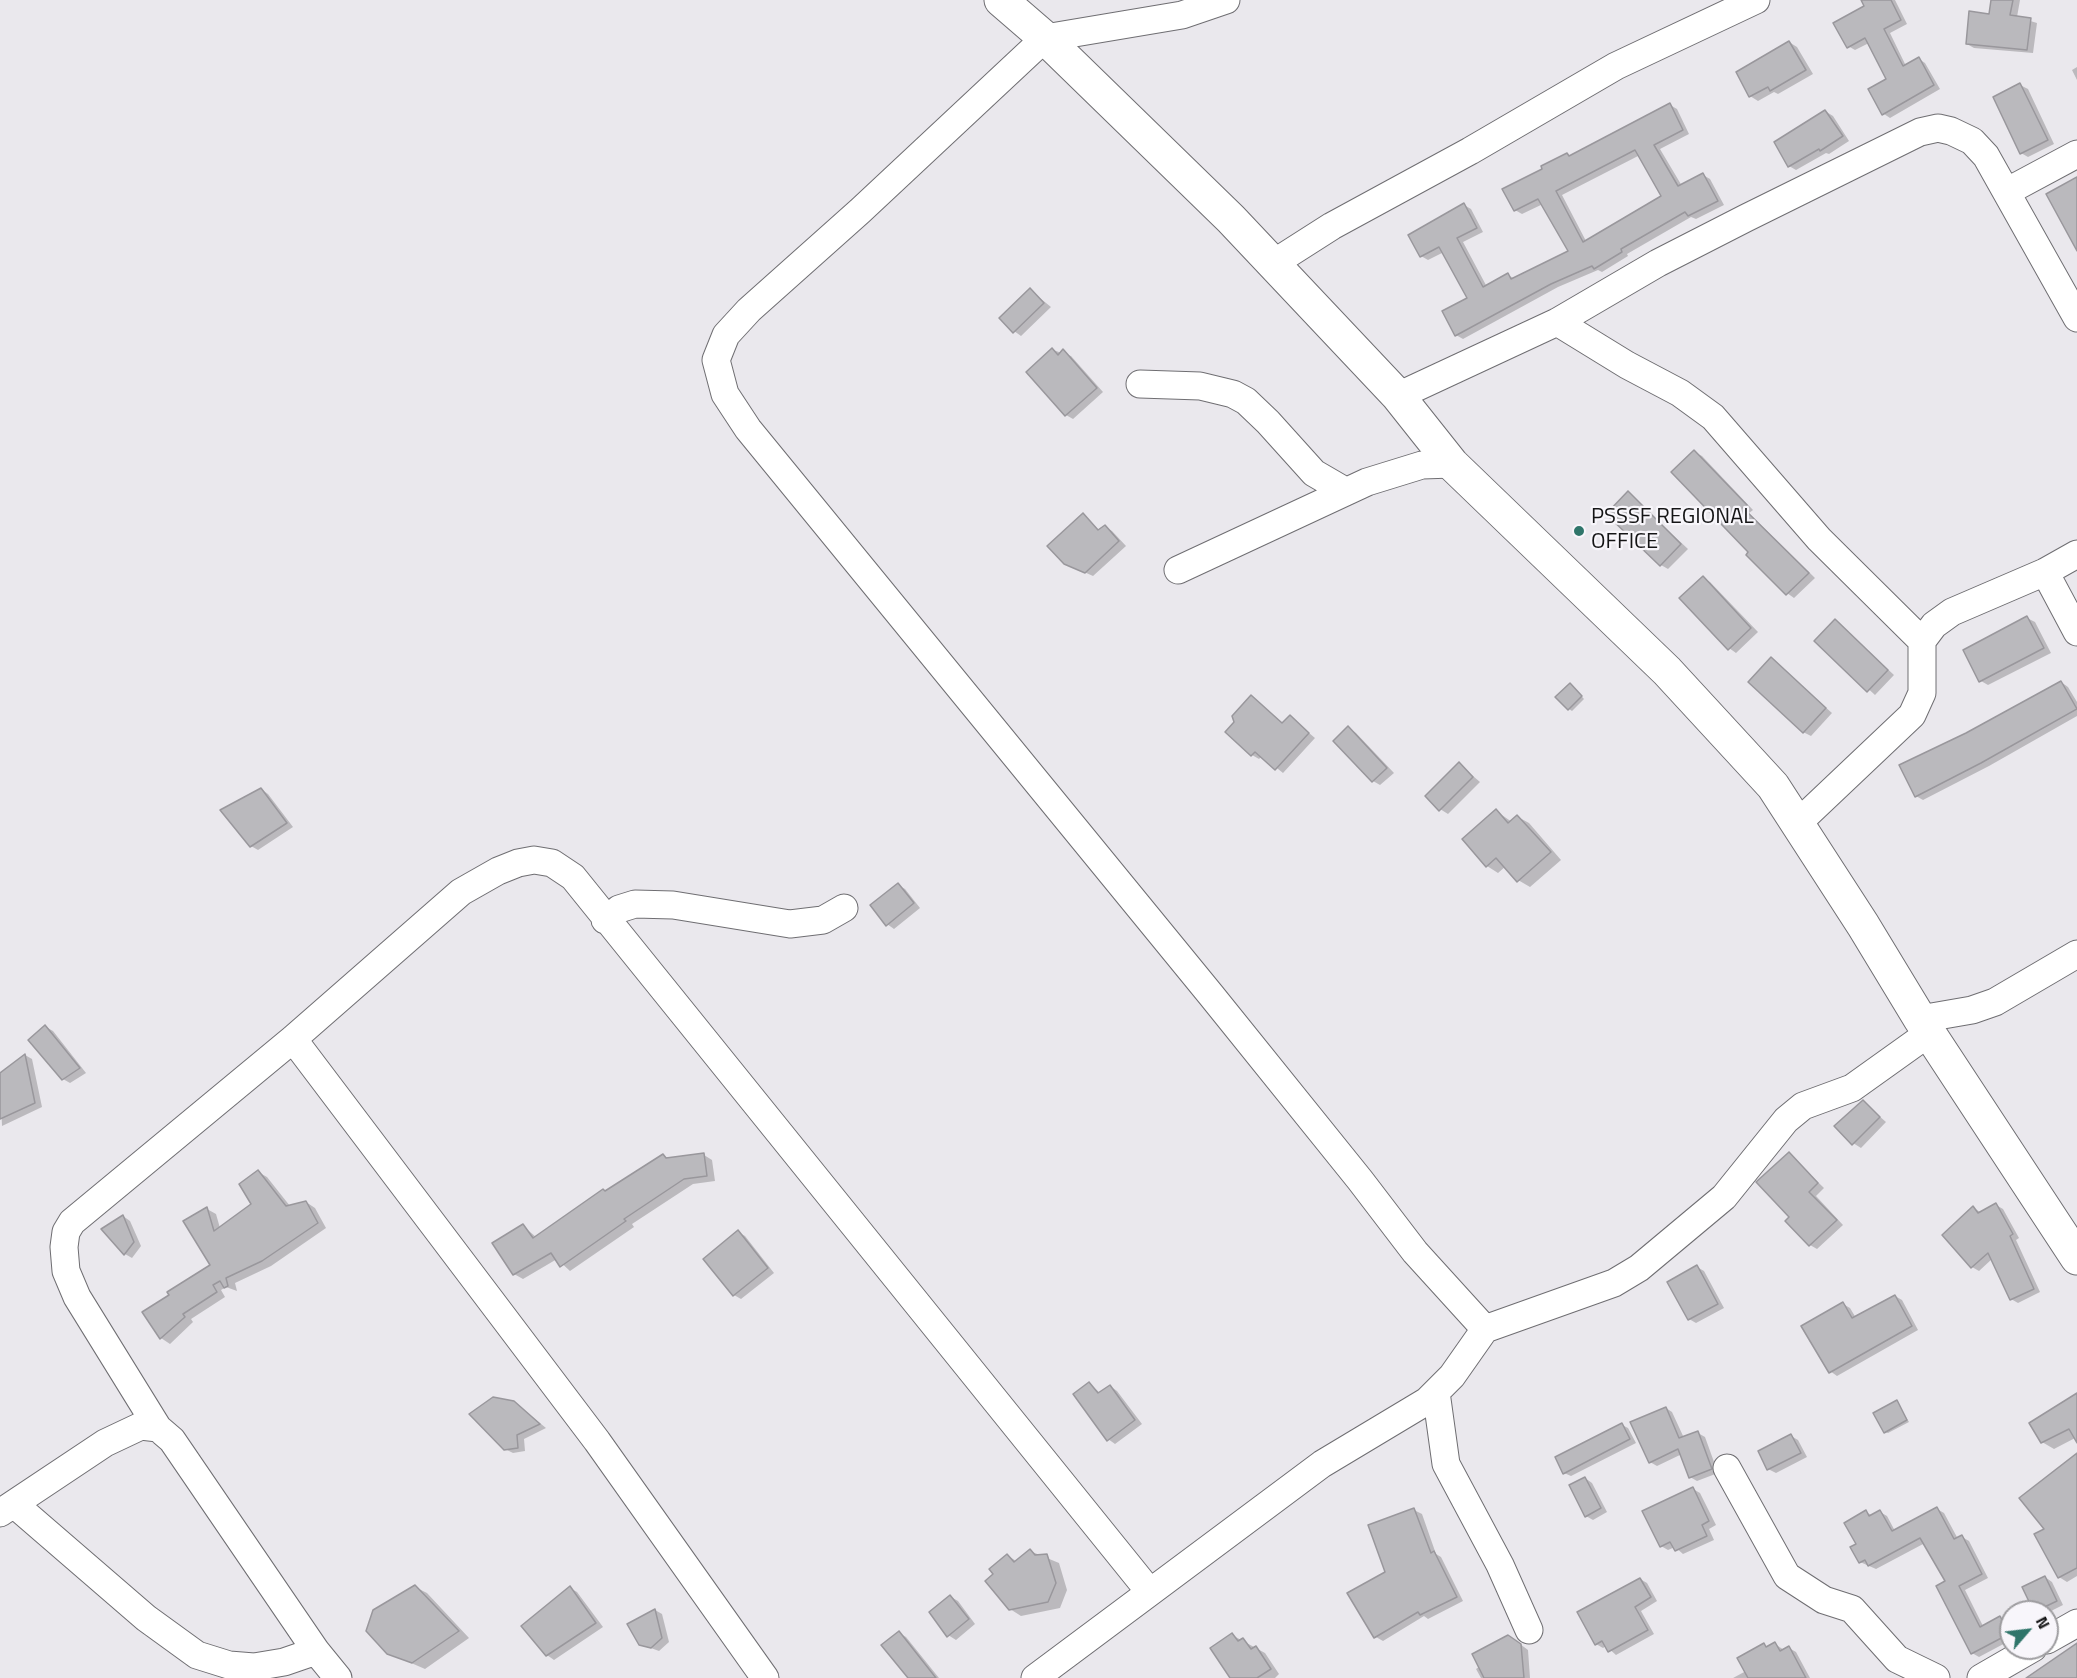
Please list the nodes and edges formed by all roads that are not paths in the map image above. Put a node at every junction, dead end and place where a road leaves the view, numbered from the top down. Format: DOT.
graph roads {
  1 [pos="1001,0"];
  2 [pos="1226,0"];
  3 [pos="1756,0"];
  4 [pos="1045,38"];
  5 [pos="2077,154"];
  6 [pos="2008,191"];
  7 [pos="1274,263"];
  8 [pos="2077,318"];
  9 [pos="1557,322"];
  10 [pos="1140,384"];
  11 [pos="1398,396"];
  12 [pos="1452,464"];
  13 [pos="1346,492"];
  14 [pos="2077,554"];
  15 [pos="1178,570"];
  16 [pos="2045,572"];
  17 [pos="2077,632"];
  18 [pos="1922,641"];
  19 [pos="1799,822"];
  20 [pos="844,908"];
  21 [pos="605,920"];
  22 [pos="2077,954"];
  23 [pos="1924,1026"];
  24 [pos="293,1039"];
  25 [pos="2077,1258"];
  26 [pos="1485,1329"];
  27 [pos="1436,1392"];
  28 [pos="158,1428"];
  29 [pos="1727,1468"];
  30 [pos="7,1508"];
  31 [pos="1149,1591"];
  32 [pos="2077,1623"];
  33 [pos="1528,1630"];
  34 [pos="2059,1633"];
  35 [pos="316,1651"];
  36 [pos="2012,1660"];
  37 [pos="338,1678"];
  38 [pos="765,1678"];
  39 [pos="1035,1678"];
  40 [pos="1936,1678"];
  41 [pos="1981,1678"];
  1 -- 4 [label="street"];
  2 -- 4 [label="street"];
  3 -- 7 [label="street"];
  4 -- 7 [label="street"];
  4 -- 26 [label="street"];
  5 -- 6 [label="street"];
  6 -- 8 [label="street"];
  6 -- 9 [label="street"];
  7 -- 11 [label="street"];
  9 -- 11 [label="street"];
  9 -- 18 [label="street"];
  10 -- 13 [label="street"];
  11 -- 12 [label="street"];
  12 -- 13 [label="street"];
  12 -- 19 [label="street"];
  13 -- 15 [label="street"];
  14 -- 16 [label="street"];
  16 -- 17 [label="street"];
  16 -- 18 [label="street"];
  18 -- 19 [label="street"];
  19 -- 23 [label="street"];
  20 -- 21 [label="street"];
  21 -- 24 [label="street"];
  21 -- 31 [label="street"];
  22 -- 23 [label="street"];
  23 -- 25 [label="street"];
  23 -- 26 [label="street"];
  24 -- 28 [label="street"];
  24 -- 38 [label="street"];
  26 -- 27 [label="street"];
  27 -- 31 [label="street"];
  27 -- 33 [label="street"];
  28 -- 30 [label="street"];
  28 -- 35 [label="street"];
  29 -- 40 [label="street"];
  30 -- 35 [label="street"];
  31 -- 39 [label="street"];
  32 -- 34 [label="street"];
  35 -- 37 [label="street"];
  36 -- 41 [label="street"];
}
